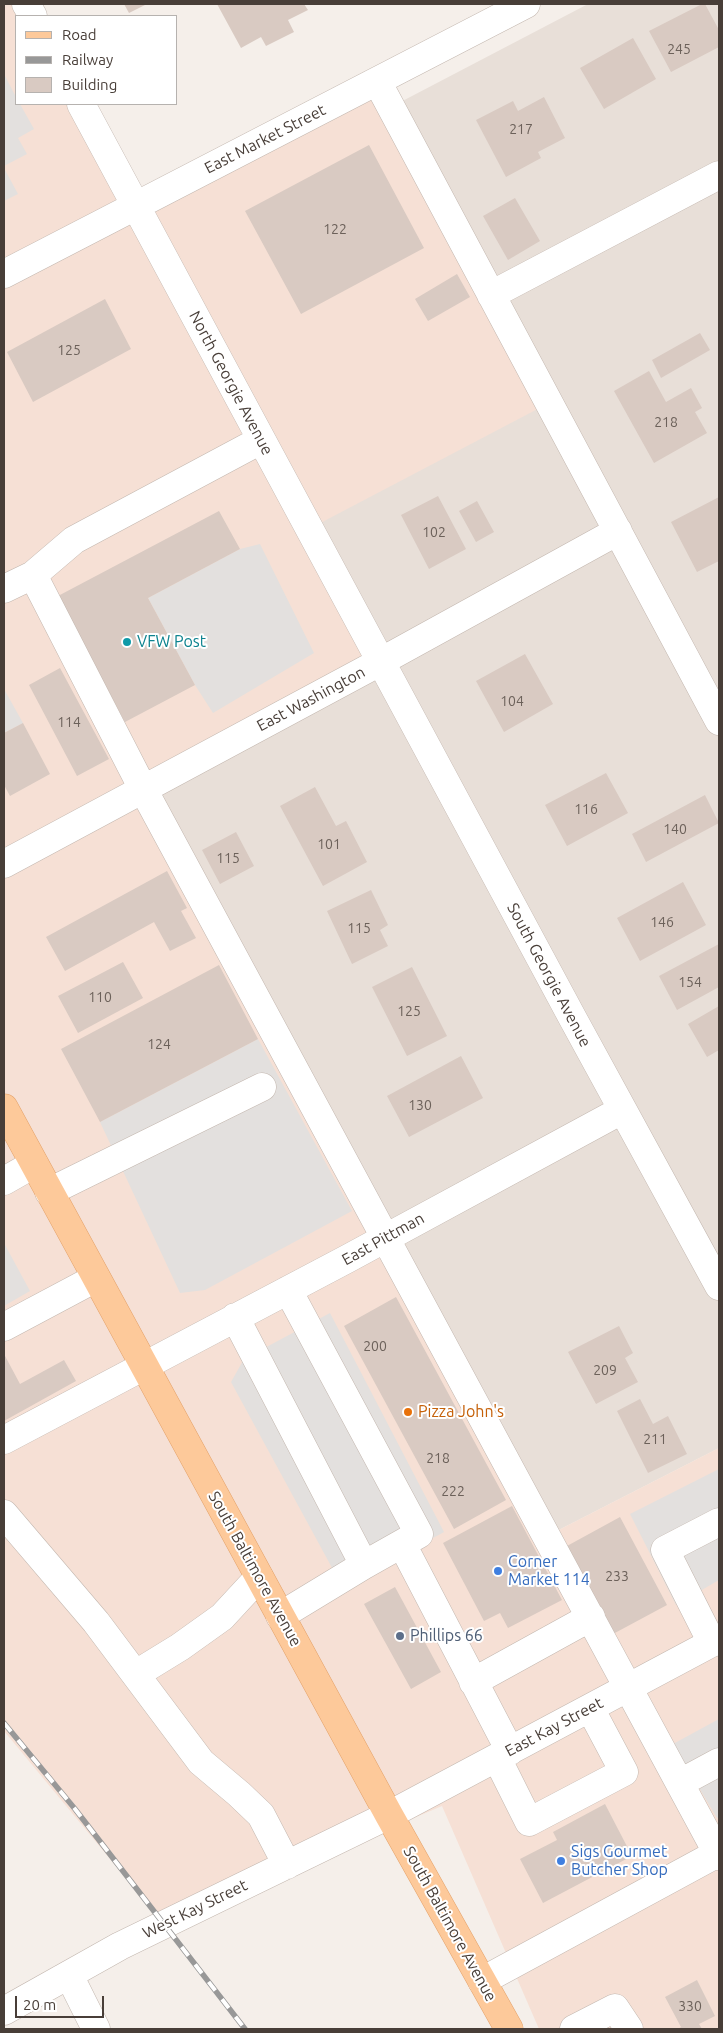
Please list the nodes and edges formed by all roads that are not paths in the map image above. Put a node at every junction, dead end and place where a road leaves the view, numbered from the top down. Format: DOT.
graph roads {
  1 [pos="26,4"];
  2 [pos="526,4"];
  3 [pos="32,15"];
  4 [pos="377,81"];
  5 [pos="82,105"];
  6 [pos="719,175"];
  7 [pos="136,206"];
  8 [pos="4,274"];
  9 [pos="491,295"];
  10 [pos="261,440"];
  11 [pos="618,531"];
  12 [pos="33,575"];
  13 [pos="4,589"];
  14 [pos="380,662"];
  15 [pos="719,721"];
  16 [pos="143,789"];
  17 [pos="4,863"];
  18 [pos="262,1087"];
  19 [pos="4,1108"];
  20 [pos="622,1110"];
  21 [pos="34,1164"];
  22 [pos="4,1181"];
  23 [pos="49,1192"];
  24 [pos="384,1238"];
  25 [pos="96,1278"];
  26 [pos="719,1286"];
  27 [pos="288,1290"];
  28 [pos="235,1317"];
  29 [pos="4,1327"];
  30 [pos="143,1366"];
  31 [pos="4,1440"];
  32 [pos="4,1514"];
  33 [pos="719,1522"];
  34 [pos="402,1544"];
  35 [pos="364,1565"];
  36 [pos="259,1577"];
  37 [pos="280,1616"];
  38 [pos="591,1617"];
  39 [pos="715,1641"];
  40 [pos="136,1674"];
  41 [pos="473,1682"];
  42 [pos="629,1687"];
  43 [pos="590,1708"];
  44 [pos="503,1754"];
  45 [pos="719,1762"];
  46 [pos="680,1783"];
  47 [pos="389,1815"];
  48 [pos="718,1855"];
  49 [pos="287,1865"];
  50 [pos="69,1974"];
  51 [pos="482,1981"];
  52 [pos="4,2011"];
  53 [pos="96,2029"];
  54 [pos="509,2029"];
  55 [pos="574,2029"];
  56 [pos="629,2029"];
  1 -- 3 [label="street"];
  2 -- 4 [label="street, East Market Street"];
  4 -- 7 [label="street, East Market Street"];
  4 -- 9 [label="street"];
  5 -- 7 [label="street, North Georgie Avenue"];
  6 -- 9 [label="street"];
  7 -- 8 [label="street, East Market Street"];
  7 -- 10 [label="street, North Georgie Avenue"];
  9 -- 11 [label="street"];
  10 -- 12 [label="street"];
  10 -- 14 [label="street, North Georgie Avenue"];
  11 -- 14 [label="street, East Washington"];
  11 -- 15 [label="street"];
  12 -- 13 [label="street"];
  12 -- 16 [label="street"];
  14 -- 16 [label="street, East Washington"];
  14 -- 20 [label="street, South Georgie Avenue"];
  16 -- 17 [label="street, East Washington"];
  16 -- 24 [label="street"];
  18 -- 23 [label="street"];
  19 -- 21 [label="main road, South Baltimore Avenue"];
  20 -- 24 [label="street, East Pittman"];
  20 -- 26 [label="street, South Georgie Avenue"];
  21 -- 22 [label="street"];
  21 -- 23 [label="main road, South Baltimore Avenue"];
  23 -- 25 [label="main road, South Baltimore Avenue"];
  24 -- 27 [label="street, East Pittman"];
  24 -- 38 [label="street"];
  25 -- 29 [label="street"];
  25 -- 30 [label="main road, South Baltimore Avenue"];
  27 -- 28 [label="street, East Pittman"];
  27 -- 34 [label="street"];
  28 -- 30 [label="street, East Pittman"];
  28 -- 35 [label="street"];
  30 -- 31 [label="street, East Pittman"];
  30 -- 36 [label="main road, South Baltimore Avenue"];
  32 -- 40 [label="street"];
  33 -- 39 [label="street"];
  34 -- 35 [label="street"];
  34 -- 41 [label="street"];
  35 -- 37 [label="street"];
  36 -- 37 [label="main road, South Baltimore Avenue"];
  36 -- 40 [label="street"];
  37 -- 47 [label="main road, South Baltimore Avenue"];
  38 -- 41 [label="street"];
  38 -- 42 [label="street"];
  39 -- 42 [label="street, East Kay Street"];
  40 -- 49 [label="street"];
  41 -- 44 [label="street"];
  42 -- 43 [label="street, East Kay Street"];
  42 -- 46 [label="street"];
  43 -- 44 [label="street, East Kay Street"];
  43 -- 44 [label="street"];
  44 -- 47 [label="street, East Kay Street"];
  45 -- 46 [label="street"];
  46 -- 48 [label="street"];
  47 -- 49 [label="street, West Kay Street"];
  47 -- 51 [label="main road, South Baltimore Avenue"];
  48 -- 51 [label="street"];
  49 -- 50 [label="street, West Kay Street"];
  50 -- 52 [label="street, West Kay Street"];
  50 -- 53 [label="street"];
  51 -- 54 [label="main road, South Baltimore Avenue"];
  55 -- 56 [label="street"];
}
